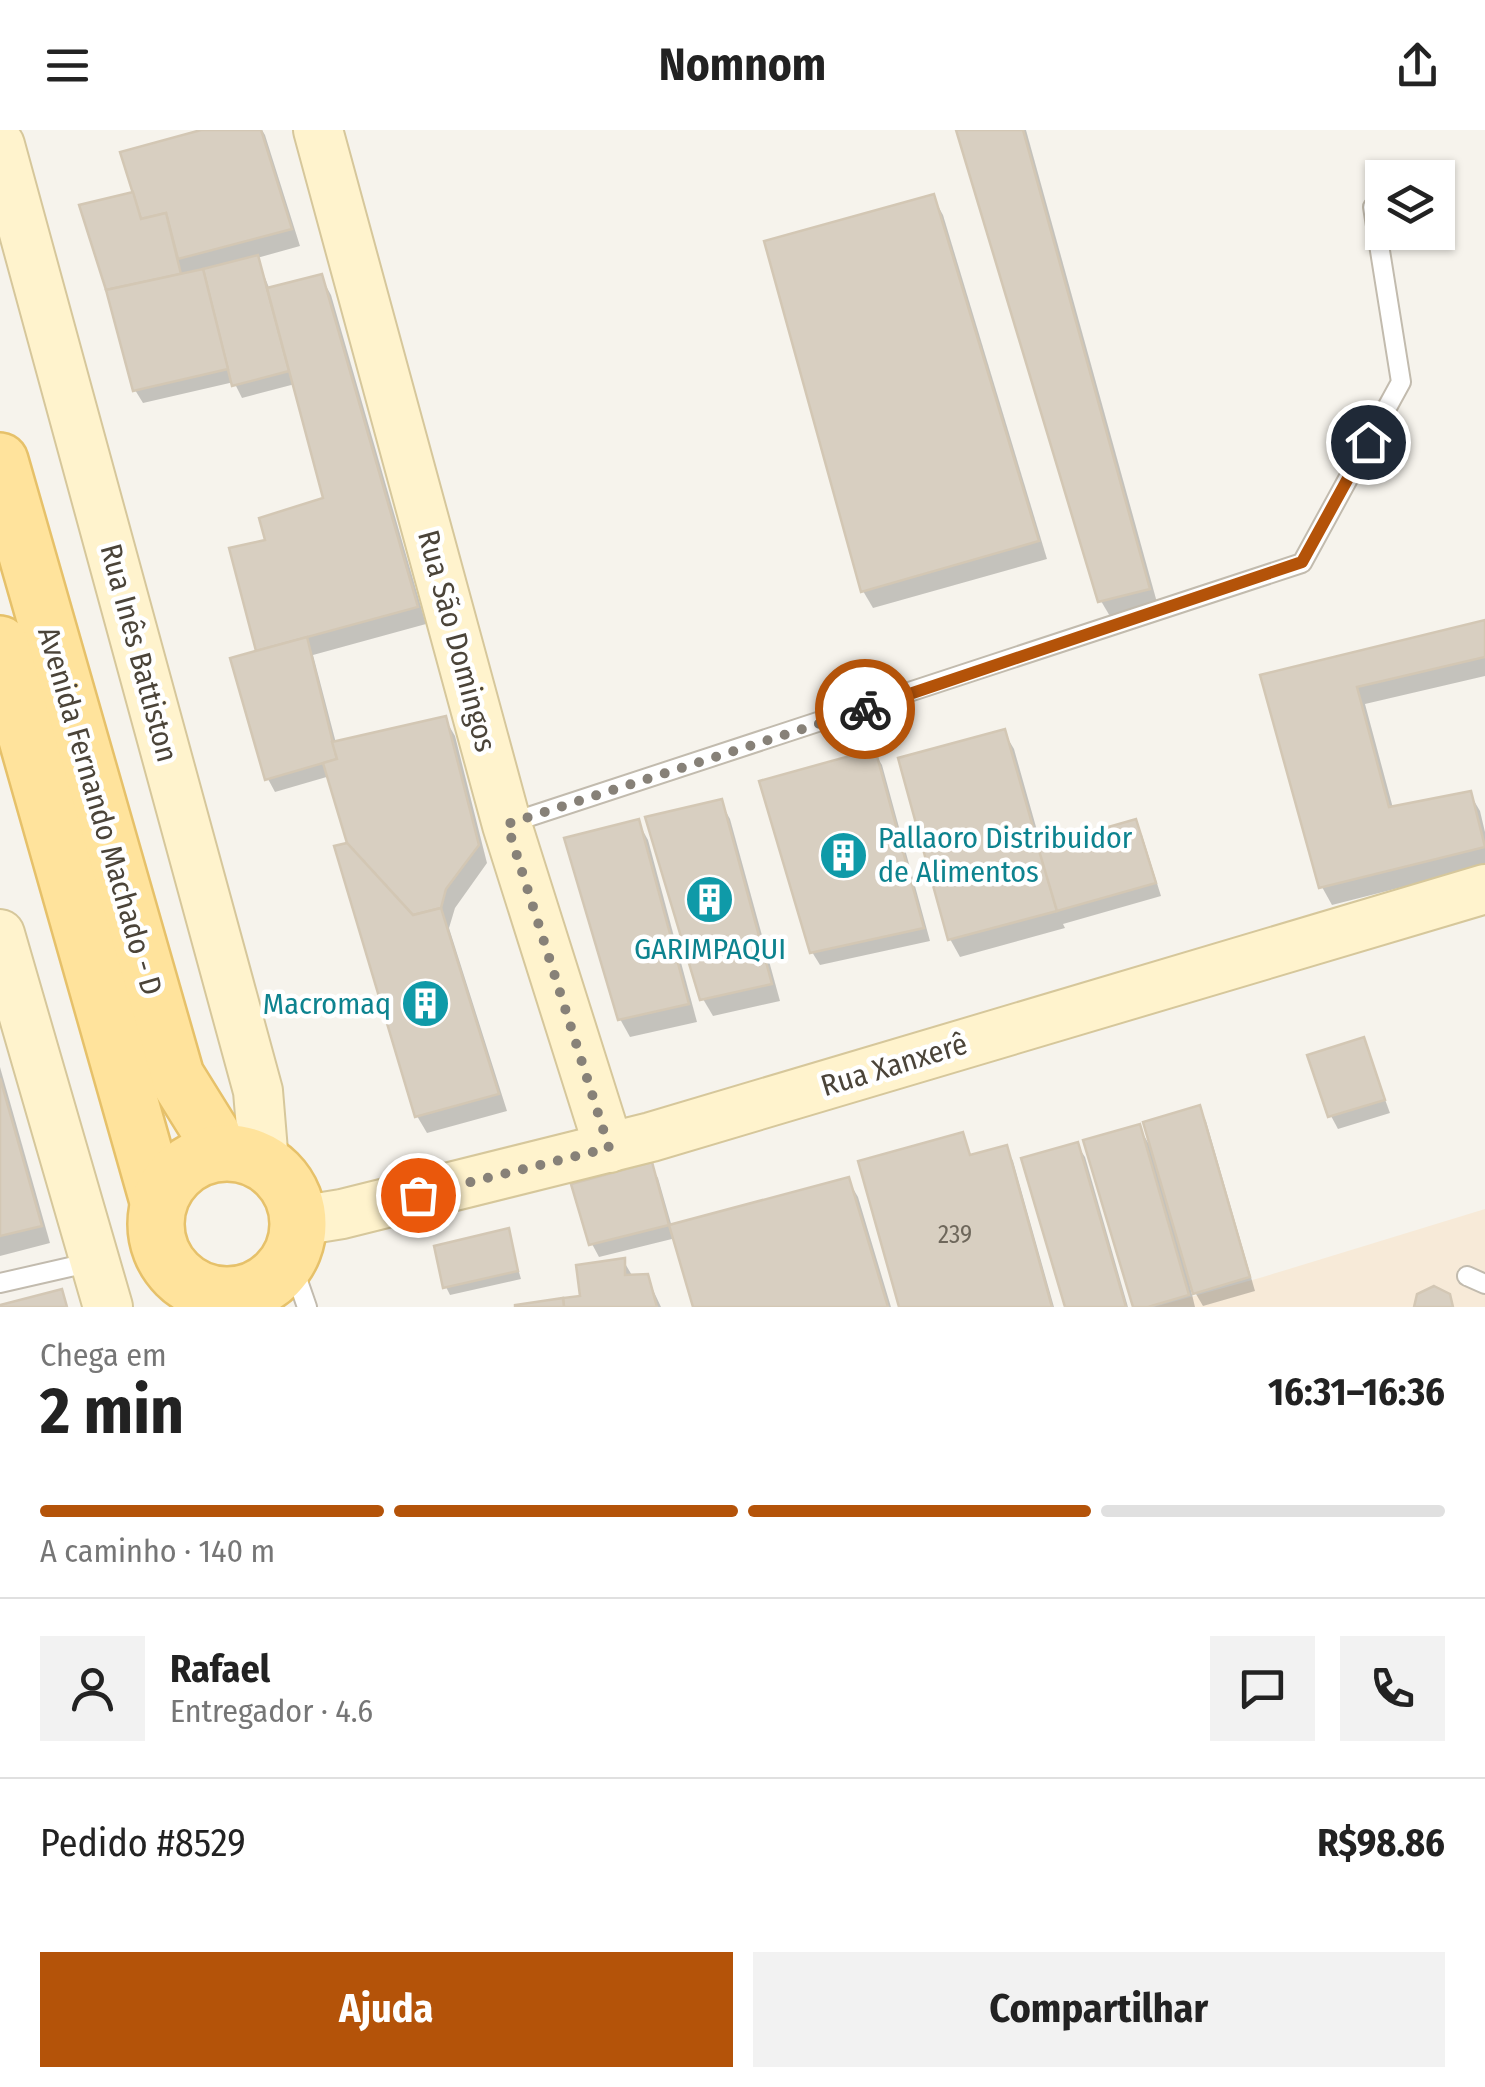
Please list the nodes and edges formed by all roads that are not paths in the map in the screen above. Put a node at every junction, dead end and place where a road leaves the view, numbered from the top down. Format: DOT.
graph roads {
  1 [pos="318,130"];
  2 [pos="0,145"];
  3 [pos="1380,250"];
  4 [pos="0,461"];
  5 [pos="0,644"];
  6 [pos="507,824"];
  7 [pos="1485,889"];
  8 [pos="0,934"];
  9 [pos="609,1148"];
  10 [pos="241,1158"];
  11 [pos="158,1202"];
  12 [pos="95,1261"];
  13 [pos="283,1276"];
  14 [pos="0,1284"];
  15 [pos="183,1292"];
  16 [pos="108,1307"];
  1 -- 6 [label="street, Rua São Domingos"];
  2 -- 10 [label="street, Rua Inês Battiston"];
  3 -- 6 [label="lane"];
  4 -- 10 [label="main road, Avenida Fernando Machado - D"];
  5 -- 11 [label="main road, Avenida Fernando Machado - D"];
  6 -- 9 [label="street, Rua São Domingos"];
  7 -- 9 [label="street, Rua Xanxerê"];
  8 -- 12 [label="street"];
  9 -- 13 [label="street, Rua Xanxerê"];
  10 -- 11 [label="main road"];
  10 -- 13 [label="main road"];
  11 -- 15 [label="main road"];
  12 -- 14 [label="lane"];
  12 -- 16 [label="street"];
  13 -- 15 [label="main road"];
}
